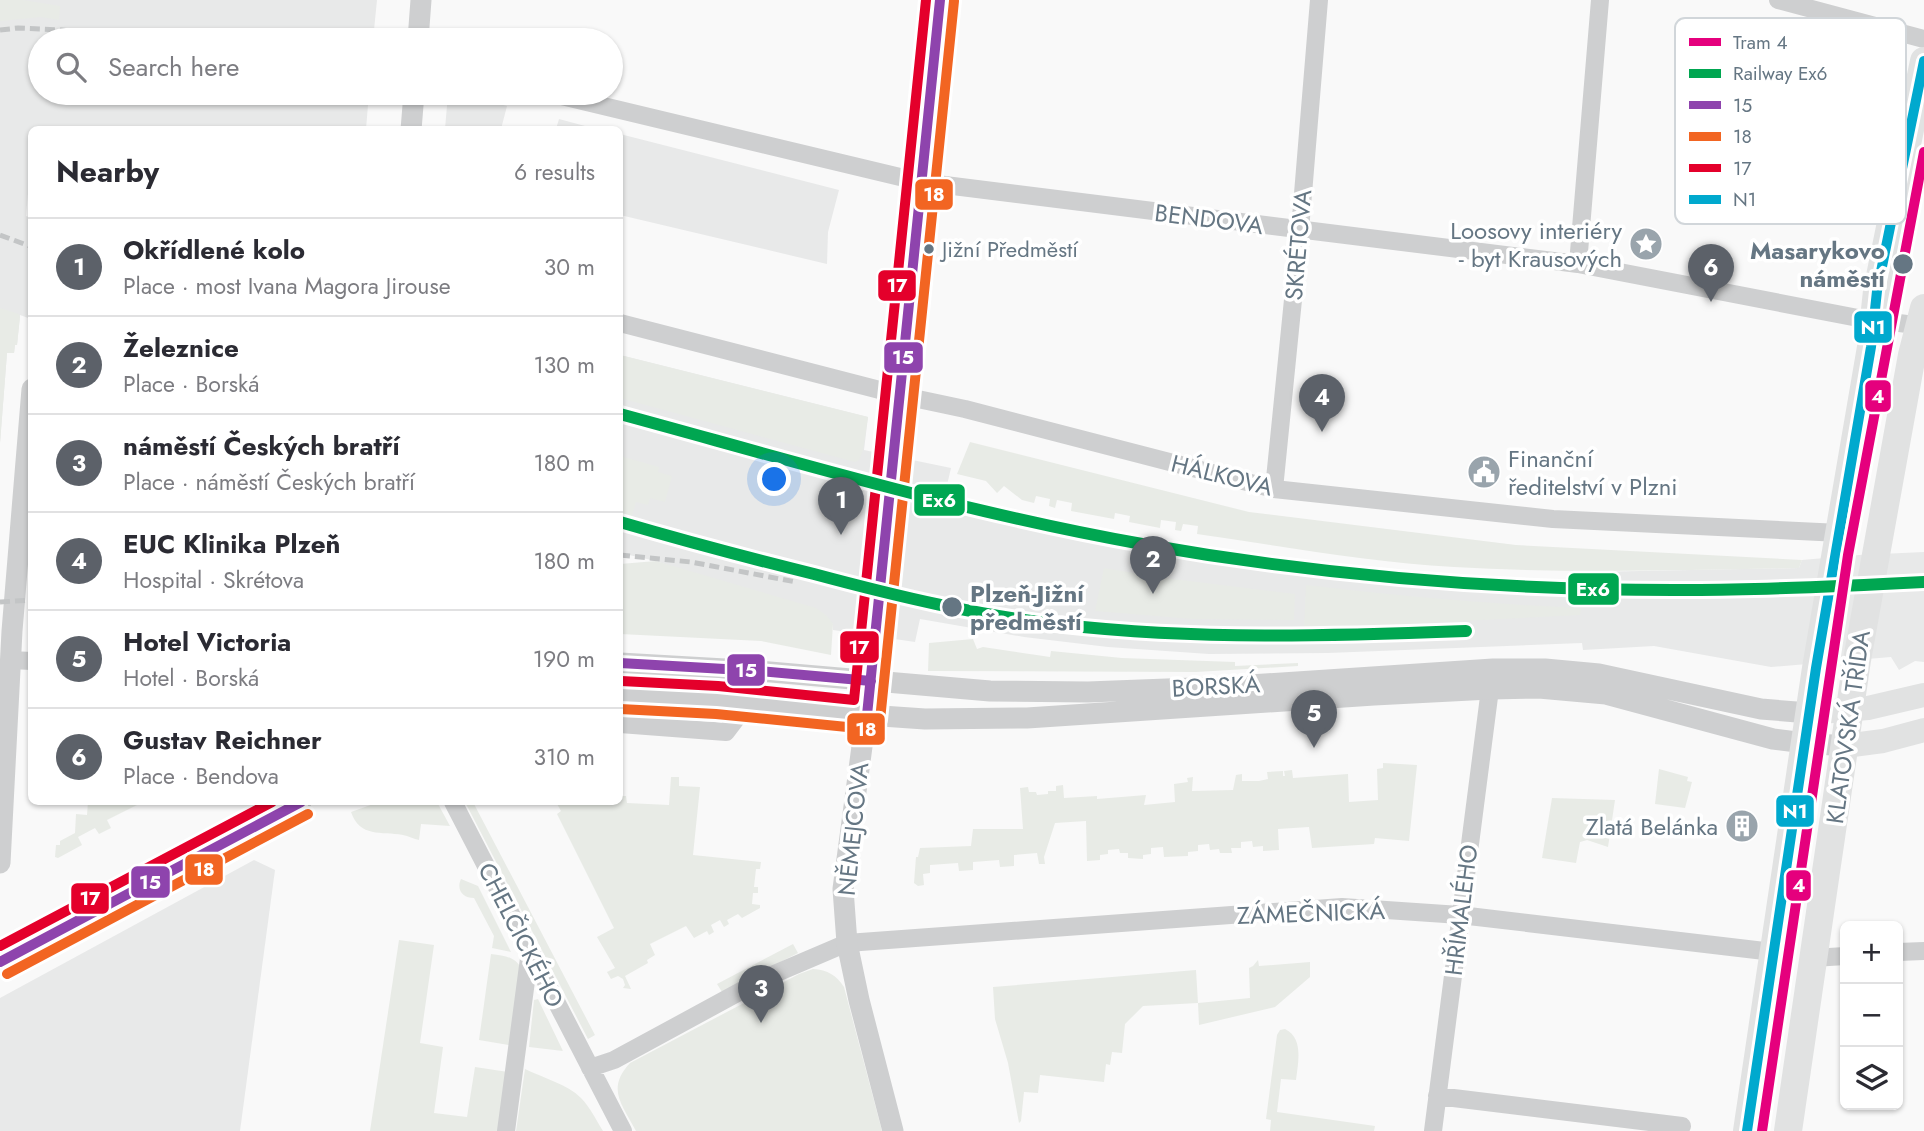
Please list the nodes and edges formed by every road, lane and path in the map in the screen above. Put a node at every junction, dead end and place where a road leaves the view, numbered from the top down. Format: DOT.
graph roads {
  1 [pos="421,0"];
  2 [pos="940,0"];
  3 [pos="1319,0"];
  4 [pos="1600,0"];
  5 [pos="1778,0"];
  6 [pos="1845,18"];
  7 [pos="419,28"];
  8 [pos="1906,34"];
  9 [pos="1924,39"];
  10 [pos="1924,61"];
  11 [pos="413,105"];
  12 [pos="599,105"];
  13 [pos="411,126"];
  14 [pos="1906,149"];
  15 [pos="921,182"];
  16 [pos="1891,224"];
  17 [pos="1300,230"];
  18 [pos="1577,264"];
  19 [pos="1874,320"];
  20 [pos="1923,320"];
  21 [pos="623,324"];
  22 [pos="899,395"];
  23 [pos="28,437"];
  24 [pos="1274,489"];
  25 [pos="1838,545"];
  26 [pos="21,661"];
  27 [pos="623,663"];
  28 [pos="870,681"];
  29 [pos="1490,689"];
  30 [pos="623,695"];
  31 [pos="1924,695"];
  32 [pos="748,703"];
  33 [pos="1850,711"];
  34 [pos="1809,713"];
  35 [pos="867,716"];
  36 [pos="623,724"];
  37 [pos="1924,730"];
  38 [pos="1805,743"];
  39 [pos="1845,746"];
  40 [pos="295,805"];
  41 [pos="455,805"];
  42 [pos="0,863"];
  43 [pos="1461,915"];
  44 [pos="847,943"];
  45 [pos="530,951"];
  46 [pos="1924,951"];
  47 [pos="1773,952"];
  48 [pos="1903,952"];
  49 [pos="1840,956"];
  50 [pos="1813,958"];
  51 [pos="0,961"];
  52 [pos="590,1068"];
  53 [pos="1437,1096"];
  54 [pos="1682,1126"];
  55 [pos="506,1131"];
  56 [pos="623,1131"];
  57 [pos="893,1131"];
  58 [pos="1433,1131"];
  59 [pos="1747,1131"];
  60 [pos="1788,1131"];
  1 -- 7 [label="street"];
  2 -- 15 [label="street, NĚMEJCOVA"];
  3 -- 17 [label="street, SKRÉTOVA"];
  4 -- 18 [label="street"];
  5 -- 6 [label="street"];
  8 -- 9 [label="street"];
  10 -- 14 [label="main road, KLATOVSKÁ TŘÍDA"];
  11 -- 13 [label="street"];
  12 -- 15 [label="street, BENDOVA"];
  15 -- 17 [label="street, BENDOVA"];
  15 -- 22 [label="street, NĚMEJCOVA"];
  16 -- 19 [label="main road, KLATOVSKÁ TŘÍDA"];
  17 -- 18 [label="street, BENDOVA"];
  17 -- 24 [label="street, SKRÉTOVA"];
  18 -- 19 [label="street, BENDOVA"];
  19 -- 20 [label="street, KLATOVSKÁ TŘÍDA"];
  19 -- 25 [label="main road, KLATOVSKÁ TŘÍDA"];
  20 -- 33 [label="main road, KLATOVSKÁ TŘÍDA"];
  21 -- 22 [label="street, HÁLKOVA"];
  22 -- 24 [label="street, HÁLKOVA"];
  22 -- 28 [label="street, NĚMEJCOVA"];
  23 -- 26 [label="street"];
  24 -- 25 [label="street, HÁLKOVA"];
  25 -- 34 [label="main road, KLATOVSKÁ TŘÍDA"];
  26 -- 42 [label="street"];
  27 -- 28 [label="street, BORSKÁ"];
  28 -- 34 [label="street, BORSKÁ"];
  28 -- 35 [label="street, NĚMEJCOVA"];
  29 -- 35 [label="street, BORSKÁ"];
  29 -- 38 [label="street, BORSKÁ"];
  29 -- 43 [label="street, HŘÍMALÉHO"];
  30 -- 32 [label="street, BORSKÁ"];
  31 -- 33 [label="main road"];
  32 -- 35 [label="street, BORSKÁ"];
  32 -- 36 [label="street"];
  33 -- 34 [label="main road"];
  33 -- 39 [label="main road, KLATOVSKÁ TŘÍDA"];
  34 -- 38 [label="main road, KLATOVSKÁ TŘÍDA"];
  35 -- 44 [label="street, NĚMEJCOVA"];
  37 -- 39 [label="main road"];
  38 -- 39 [label="street, BORSKÁ"];
  38 -- 47 [label="main road, KLATOVSKÁ TŘÍDA"];
  39 -- 50 [label="main road, KLATOVSKÁ TŘÍDA"];
  40 -- 51 [label="street"];
  41 -- 45 [label="street, CHELČICKÉHO"];
  43 -- 44 [label="street, ZÁMEČNICKÁ"];
  43 -- 47 [label="street, ZÁMEČNICKÁ"];
  43 -- 53 [label="street, HŘÍMALÉHO"];
  44 -- 52 [label="street, ZÁMEČNICKÁ"];
  44 -- 57 [label="street, NĚMEJCOVA"];
  45 -- 52 [label="street, CHELČICKÉHO"];
  45 -- 55 [label="street"];
  46 -- 48 [label="street"];
  47 -- 59 [label="main road, KLATOVSKÁ TŘÍDA"];
  49 -- 50 [label="street"];
  50 -- 60 [label="main road, KLATOVSKÁ TŘÍDA"];
  52 -- 56 [label="street, CHELČICKÉHO"];
  53 -- 54 [label="street"];
  53 -- 58 [label="street, HŘÍMALÉHO"];
}
